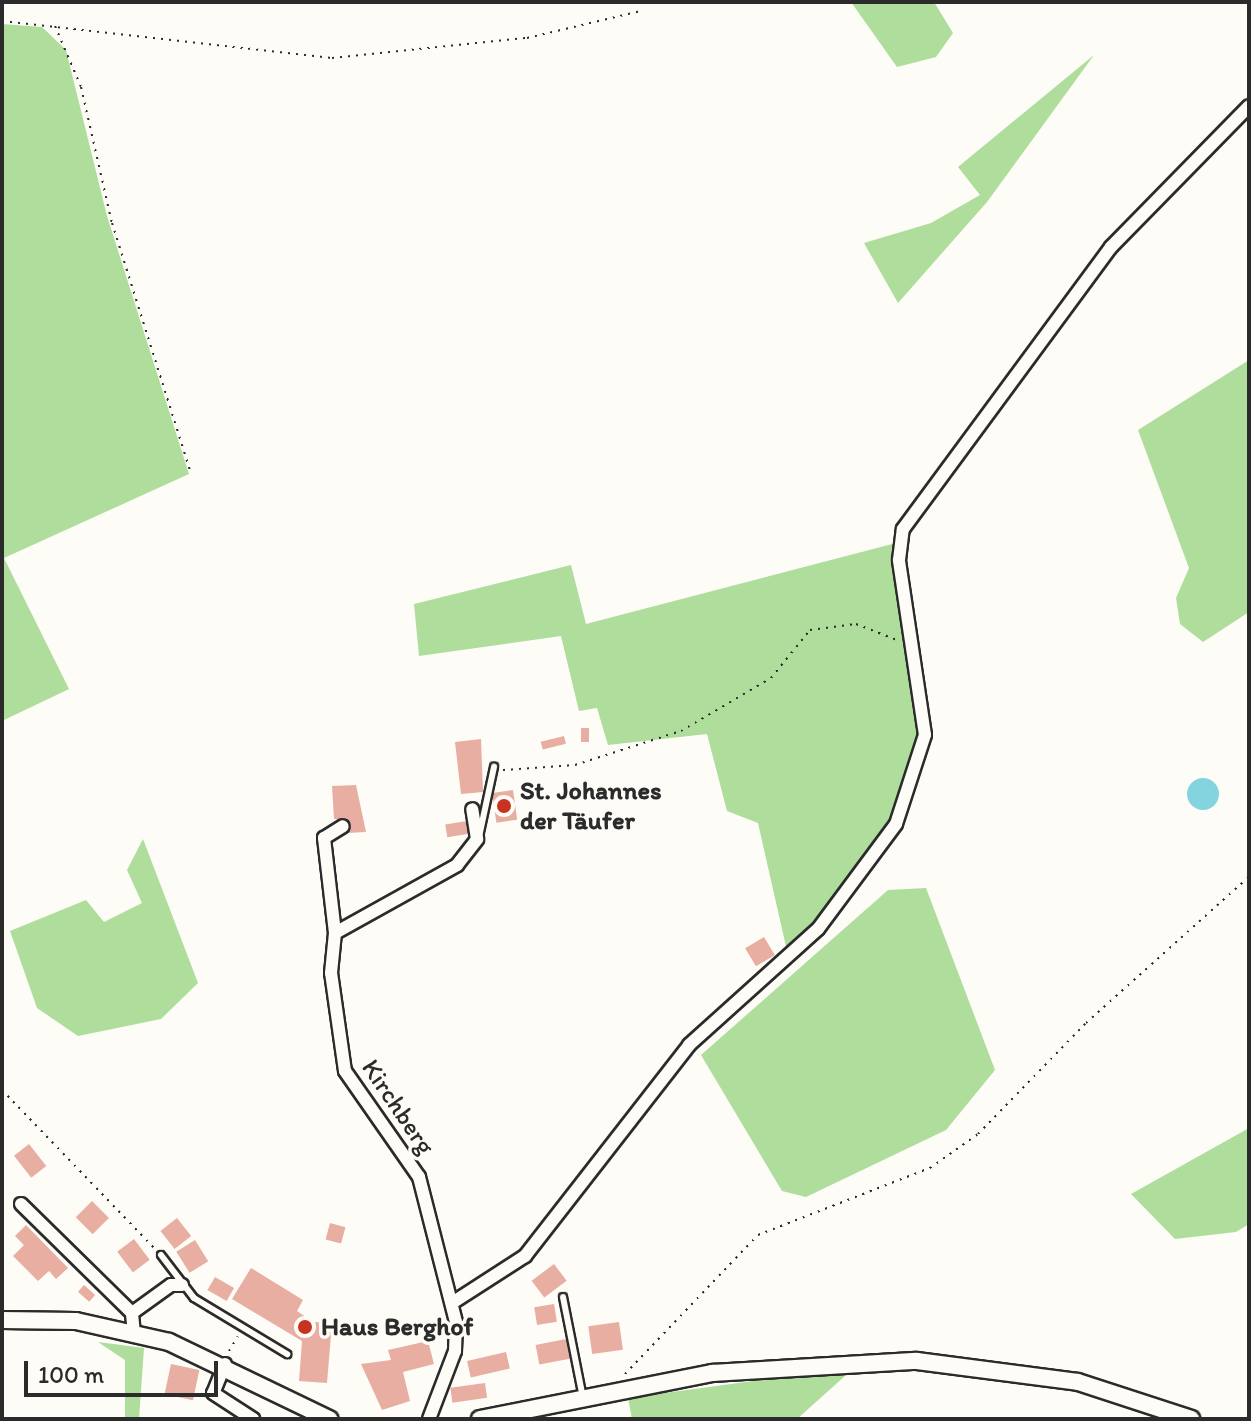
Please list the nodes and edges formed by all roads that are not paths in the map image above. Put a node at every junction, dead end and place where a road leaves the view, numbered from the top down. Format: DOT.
graph roads {
  1 [pos="1249,106"];
  2 [pos="494,767"];
  3 [pos="472,809"];
  4 [pos="343,826"];
  5 [pos="477,839"];
  6 [pos="335,933"];
  7 [pos="21,1204"];
  8 [pos="161,1255"];
  9 [pos="182,1285"];
  10 [pos="563,1297"];
  11 [pos="452,1303"];
  12 [pos="132,1313"];
  13 [pos="2,1320"];
  14 [pos="134,1333"];
  15 [pos="287,1354"];
  16 [pos="227,1359"];
  17 [pos="583,1398"];
  18 [pos="504,1416"];
  19 [pos="253,1419"];
  20 [pos="329,1419"];
  21 [pos="429,1419"];
  22 [pos="480,1419"];
  23 [pos="1191,1419"];
  1 -- 11 [label="street"];
  2 -- 5 [label="lane"];
  3 -- 5 [label="street"];
  4 -- 6 [label="street, Kirchberg"];
  5 -- 6 [label="street"];
  6 -- 11 [label="street, Kirchberg"];
  7 -- 12 [label="street"];
  8 -- 9 [label="lane"];
  9 -- 12 [label="street"];
  9 -- 15 [label="lane"];
  10 -- 17 [label="lane"];
  11 -- 21 [label="street, Kirchberg"];
  12 -- 14 [label="street"];
  13 -- 14 [label="street"];
  14 -- 16 [label="street"];
  16 -- 19 [label="street"];
  16 -- 20 [label="street"];
  17 -- 18 [label="street"];
  17 -- 23 [label="street"];
  18 -- 22 [label="street"];
}
